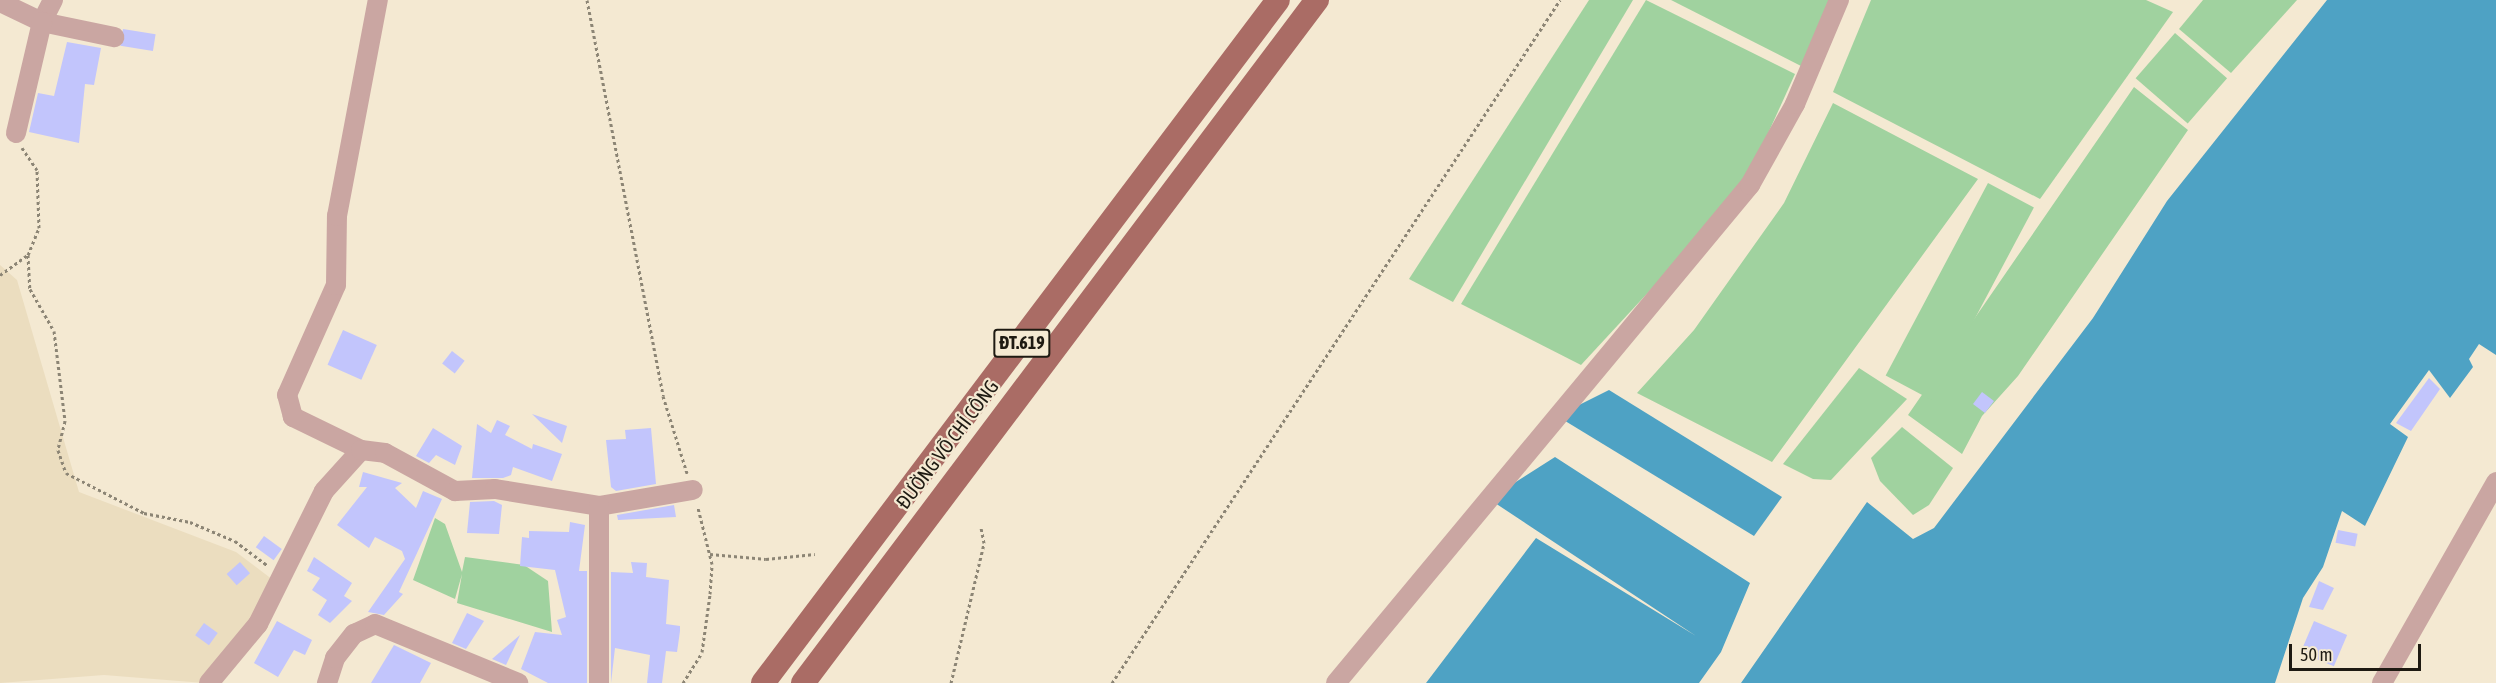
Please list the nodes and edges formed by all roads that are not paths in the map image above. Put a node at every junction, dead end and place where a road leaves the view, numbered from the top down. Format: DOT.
graph roads {
  1 [pos="53,0"];
  2 [pos="378,0"];
  3 [pos="1278,0"];
  4 [pos="1317,0"];
  5 [pos="1839,0"];
  6 [pos="0,2"];
  7 [pos="42,22"];
  8 [pos="114,37"];
  9 [pos="16,133"];
  10 [pos="361,450"];
  11 [pos="2496,482"];
  12 [pos="693,490"];
  13 [pos="599,506"];
  14 [pos="209,683"];
  15 [pos="327,683"];
  16 [pos="518,683"];
  17 [pos="599,683"];
  18 [pos="763,683"];
  19 [pos="803,683"];
  20 [pos="1336,683"];
  21 [pos="2382,683"];
  1 -- 7 [label="street"];
  2 -- 10 [label="street"];
  3 -- 18 [label="main road, ĐƯỜNG VÕ CHÍ CÔNG / ĐT.619"];
  4 -- 19 [label="main road, ĐƯỜNG VÕ CHÍ CÔNG / ĐT.619"];
  5 -- 20 [label="street"];
  6 -- 7 [label="street"];
  7 -- 8 [label="street"];
  7 -- 9 [label="street"];
  10 -- 13 [label="street"];
  10 -- 14 [label="street"];
  11 -- 21 [label="street"];
  12 -- 13 [label="street"];
  13 -- 17 [label="street"];
  15 -- 16 [label="street"];
}
